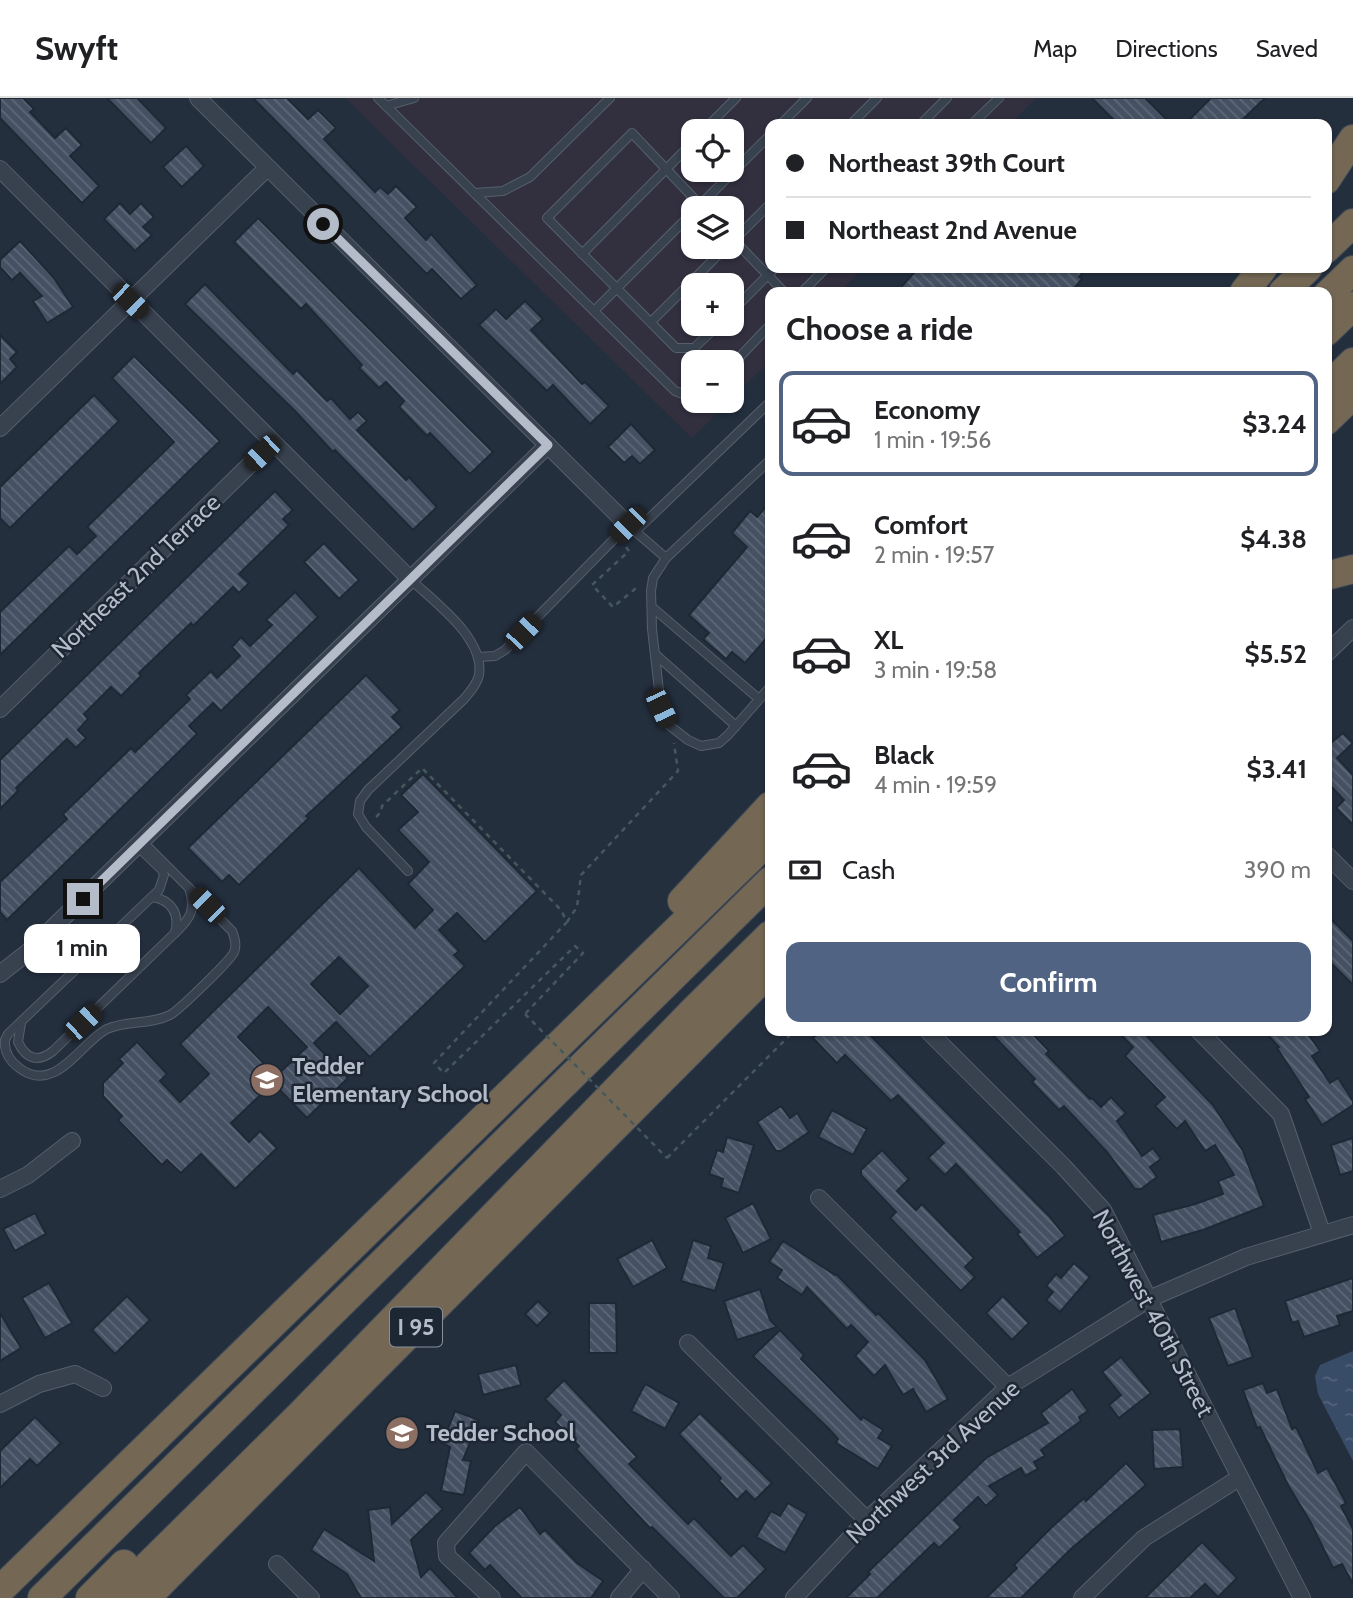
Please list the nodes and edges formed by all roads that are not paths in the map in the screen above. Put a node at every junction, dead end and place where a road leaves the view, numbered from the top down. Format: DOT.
graph roads {
  1 [pos="198,98"];
  2 [pos="378,98"];
  3 [pos="414,98"];
  4 [pos="610,98"];
  5 [pos="736,98"];
  6 [pos="807,98"];
  7 [pos="877,98"];
  8 [pos="947,98"];
  9 [pos="993,100"];
  10 [pos="386,106"];
  11 [pos="715,119"];
  12 [pos="786,119"];
  13 [pos="855,119"];
  14 [pos="926,119"];
  15 [pos="976,119"];
  16 [pos="1353,139"];
  17 [pos="765,140"];
  18 [pos="681,154"];
  19 [pos="267,168"];
  20 [pos="666,168"];
  21 [pos="0,169"];
  22 [pos="1332,171"];
  23 [pos="475,193"];
  24 [pos="690,196"];
  25 [pos="711,196"];
  26 [pos="765,209"];
  27 [pos="1353,223"];
  28 [pos="681,224"];
  29 [pos="744,229"];
  30 [pos="1332,243"];
  31 [pos="582,254"];
  32 [pos="744,254"];
  33 [pos="714,259"];
  34 [pos="1353,270"];
  35 [pos="770,273"];
  36 [pos="821,273"];
  37 [pos="1259,273"];
  38 [pos="1303,273"];
  39 [pos="767,276"];
  40 [pos="779,287"];
  41 [pos="807,287"];
  42 [pos="1248,287"];
  43 [pos="1288,287"];
  44 [pos="617,288"];
  45 [pos="1332,290"];
  46 [pos="744,299"];
  47 [pos="130,301"];
  48 [pos="1353,306"];
  49 [pos="594,311"];
  50 [pos="650,322"];
  51 [pos="1332,326"];
  52 [pos="765,330"];
  53 [pos="706,336"];
  54 [pos="744,352"];
  55 [pos="1353,362"];
  56 [pos="1332,382"];
  57 [pos="681,393"];
  58 [pos="1353,395"];
  59 [pos="765,407"];
  60 [pos="1332,415"];
  61 [pos="0,428"];
  62 [pos="273,442"];
  63 [pos="548,445"];
  64 [pos="765,465"];
  65 [pos="632,528"];
  66 [pos="667,558"];
  67 [pos="1353,569"];
  68 [pos="1332,574"];
  69 [pos="410,579"];
  70 [pos="653,608"];
  71 [pos="1353,628"];
  72 [pos="1332,648"];
  73 [pos="655,654"];
  74 [pos="478,657"];
  75 [pos="765,692"];
  76 [pos="759,699"];
  77 [pos="0,709"];
  78 [pos="736,726"];
  79 [pos="765,811"];
  80 [pos="140,843"];
  81 [pos="765,844"];
  82 [pos="1332,860"];
  83 [pos="408,871"];
  84 [pos="1353,881"];
  85 [pos="765,886"];
  86 [pos="189,887"];
  87 [pos="152,897"];
  88 [pos="175,933"];
  89 [pos="765,940"];
  90 [pos="0,974"];
  91 [pos="765,976"];
  92 [pos="765,1000"];
  93 [pos="693,1011"];
  94 [pos="20,1023"];
  95 [pos="572,1032"];
  96 [pos="939,1036"];
  97 [pos="1204,1036"];
  98 [pos="685,1054"];
  99 [pos="72,1141"];
  100 [pos="0,1189"];
  101 [pos="819,1198"];
  102 [pos="1353,1225"];
  103 [pos="1322,1233"];
  104 [pos="1149,1299"];
  105 [pos="688,1343"];
  106 [pos="1008,1387"];
  107 [pos="103,1388"];
  108 [pos="0,1404"];
  109 [pos="1239,1478"];
  110 [pos="867,1520"];
  111 [pos="277,1564"];
  112 [pos="643,1569"];
  113 [pos="0,1590"];
  114 [pos="42,1598"];
  115 [pos="90,1598"];
  116 [pos="115,1598"];
  117 [pos="146,1598"];
  118 [pos="311,1598"];
  119 [pos="492,1598"];
  120 [pos="619,1598"];
  121 [pos="671,1598"];
  122 [pos="794,1598"];
  123 [pos="1082,1598"];
  124 [pos="1302,1598"];
  1 -- 19 [label="street"];
  2 -- 10 [label="lane"];
  3 -- 10 [label="lane"];
  4 -- 23 [label="lane"];
  5 -- 11 [label="lane"];
  6 -- 12 [label="lane"];
  7 -- 13 [label="lane"];
  8 -- 14 [label="lane"];
  9 -- 15 [label="lane"];
  10 -- 23 [label="lane"];
  16 -- 22 [label="highway"];
  17 -- 25 [label="lane"];
  18 -- 20 [label="lane"];
  19 -- 47 [label="street"];
  19 -- 63 [label="street"];
  20 -- 24 [label="lane"];
  20 -- 31 [label="lane"];
  20 -- 31 [label="lane"];
  21 -- 47 [label="street"];
  23 -- 49 [label="lane"];
  26 -- 29 [label="lane"];
  27 -- 30 [label="highway"];
  28 -- 44 [label="lane"];
  31 -- 44 [label="lane"];
  32 -- 39 [label="lane"];
  33 -- 50 [label="lane"];
  34 -- 45 [label="highway"];
  35 -- 39 [label="lane"];
  36 -- 41 [label="lane"];
  37 -- 42 [label="highway"];
  38 -- 43 [label="highway"];
  39 -- 40 [label="lane"];
  39 -- 46 [label="lane"];
  44 -- 49 [label="lane"];
  44 -- 50 [label="lane"];
  47 -- 61 [label="street"];
  47 -- 62 [label="street"];
  48 -- 51 [label="highway"];
  49 -- 57 [label="lane"];
  50 -- 53 [label="lane"];
  52 -- 54 [label="lane"];
  55 -- 56 [label="highway"];
  58 -- 60 [label="highway"];
  59 -- 65 [label="lane"];
  62 -- 69 [label="street"];
  62 -- 77 [label="street, Northeast 2nd Terrace"];
  63 -- 65 [label="street"];
  63 -- 69 [label="street"];
  64 -- 66 [label="lane"];
  65 -- 66 [label="lane"];
  65 -- 74 [label="lane"];
  66 -- 70 [label="lane"];
  67 -- 68 [label="highway"];
  69 -- 74 [label="lane"];
  69 -- 80 [label="street"];
  70 -- 73 [label="lane"];
  70 -- 76 [label="lane"];
  71 -- 72 [label="street"];
  73 -- 78 [label="lane"];
  73 -- 78 [label="lane"];
  74 -- 83 [label="lane"];
  75 -- 76 [label="lane"];
  76 -- 78 [label="lane"];
  79 -- 95 [label="highway"];
  80 -- 86 [label="lane"];
  80 -- 87 [label="lane"];
  80 -- 90 [label="street"];
  81 -- 95 [label="highway"];
  82 -- 84 [label="street"];
  85 -- 114 [label="highway"];
  86 -- 88 [label="lane"];
  86 -- 94 [label="lane"];
  87 -- 88 [label="lane"];
  87 -- 94 [label="lane"];
  88 -- 94 [label="lane"];
  89 -- 93 [label="highway"];
  91 -- 98 [label="highway, I 95"];
  92 -- 98 [label="highway"];
  93 -- 115 [label="highway"];
  93 -- 116 [label="highway"];
  95 -- 113 [label="highway"];
  96 -- 104 [label="street, Northwest 40th Street"];
  97 -- 103 [label="street"];
  98 -- 117 [label="highway, I 95"];
  99 -- 100 [label="street"];
  101 -- 106 [label="street"];
  102 -- 103 [label="street, Northwest 3rd Avenue"];
  103 -- 104 [label="street, Northwest 3rd Avenue"];
  104 -- 106 [label="street, Northwest 3rd Avenue"];
  104 -- 109 [label="street, Northwest 40th Street"];
  105 -- 110 [label="street"];
  106 -- 110 [label="street, Northwest 3rd Avenue"];
  107 -- 108 [label="street"];
  109 -- 123 [label="street"];
  109 -- 124 [label="street, Northwest 40th Street"];
  110 -- 122 [label="street, Northwest 3rd Avenue"];
  111 -- 118 [label="street"];
  112 -- 119 [label="street"];
  112 -- 120 [label="street"];
  112 -- 121 [label="street"];
}
